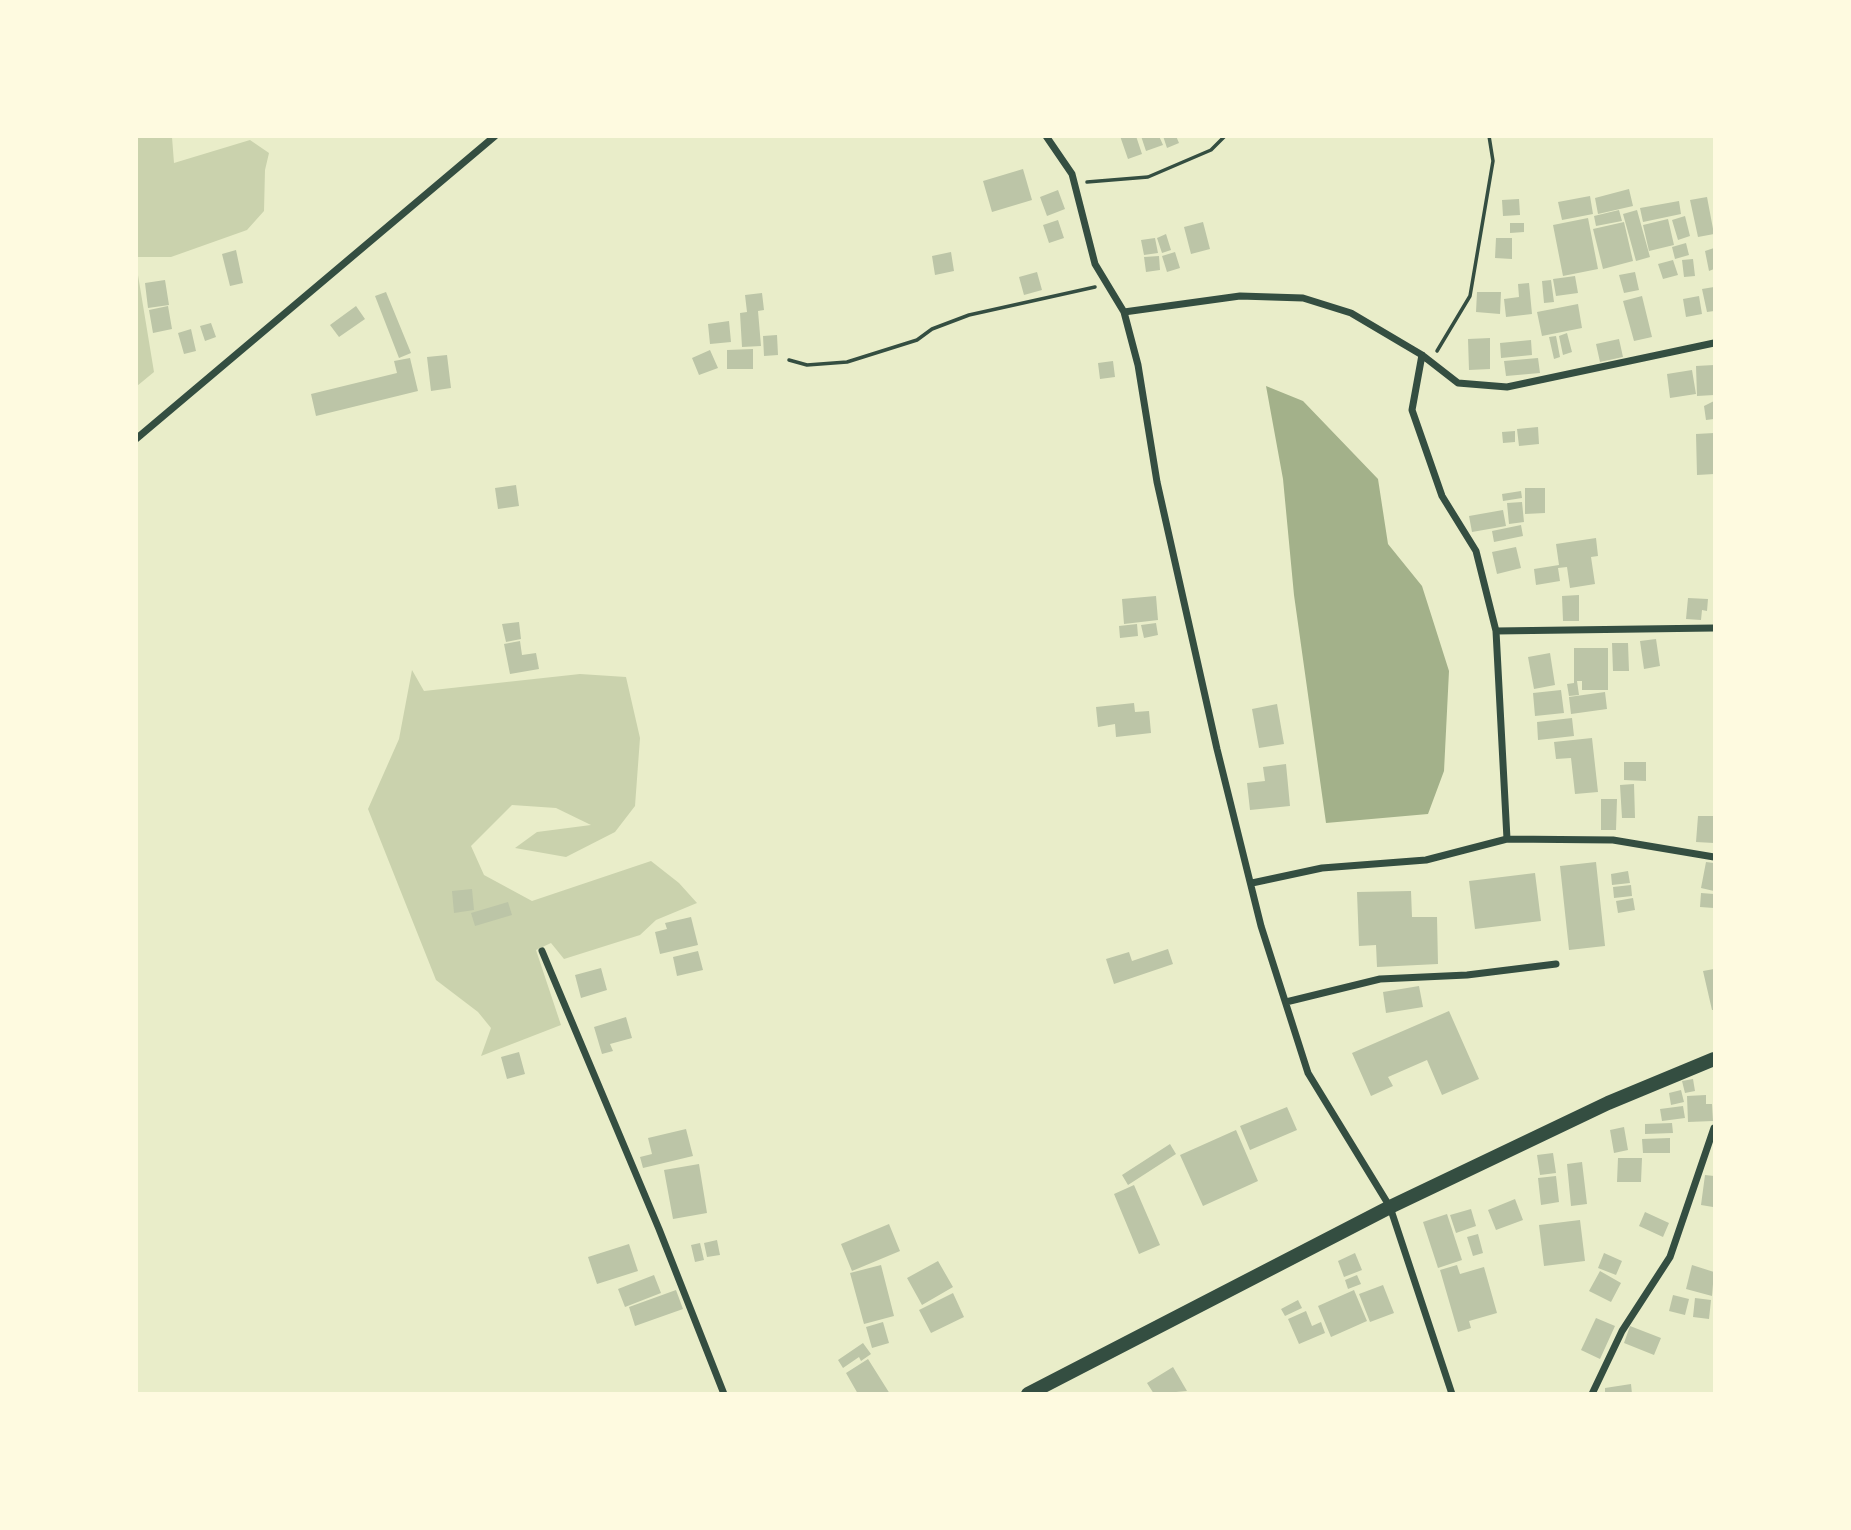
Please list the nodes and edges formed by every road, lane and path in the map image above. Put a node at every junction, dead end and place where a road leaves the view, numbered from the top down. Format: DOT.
graph roads {
  1 [pos="495,136"];
  2 [pos="1046,136"];
  3 [pos="1225,136"];
  4 [pos="1489,136"];
  5 [pos="1074,184"];
  6 [pos="1107,283"];
  7 [pos="1124,312"];
  8 [pos="1714,343"];
  9 [pos="1422,355"];
  10 [pos="789,360"];
  11 [pos="1430,362"];
  12 [pos="136,439"];
  13 [pos="1714,628"];
  14 [pos="1496,631"];
  15 [pos="1507,838"];
  16 [pos="1714,856"];
  17 [pos="1252,883"];
  18 [pos="542,951"];
  19 [pos="1556,964"];
  20 [pos="1286,1002"];
  21 [pos="1714,1059"];
  22 [pos="1714,1128"];
  23 [pos="1390,1207"];
  24 [pos="724,1394"];
  25 [pos="1028,1394"];
  26 [pos="1452,1394"];
  27 [pos="1592,1394"];
  1 -- 12 [label="street"];
  2 -- 5 [label="street"];
  3 -- 5 [label="path"];
  4 -- 11 [label="path"];
  5 -- 6 [label="street"];
  6 -- 7 [label="street"];
  6 -- 10 [label="path"];
  7 -- 9 [label="street"];
  7 -- 17 [label="street"];
  8 -- 11 [label="street"];
  9 -- 11 [label="street"];
  9 -- 14 [label="street"];
  13 -- 14 [label="street"];
  14 -- 15 [label="street"];
  15 -- 16 [label="street"];
  15 -- 17 [label="street"];
  17 -- 20 [label="street"];
  18 -- 24 [label="street"];
  19 -- 20 [label="street"];
  20 -- 23 [label="street"];
  21 -- 23 [label="main road"];
  22 -- 27 [label="street"];
  23 -- 25 [label="main road"];
  23 -- 26 [label="street"];
}
